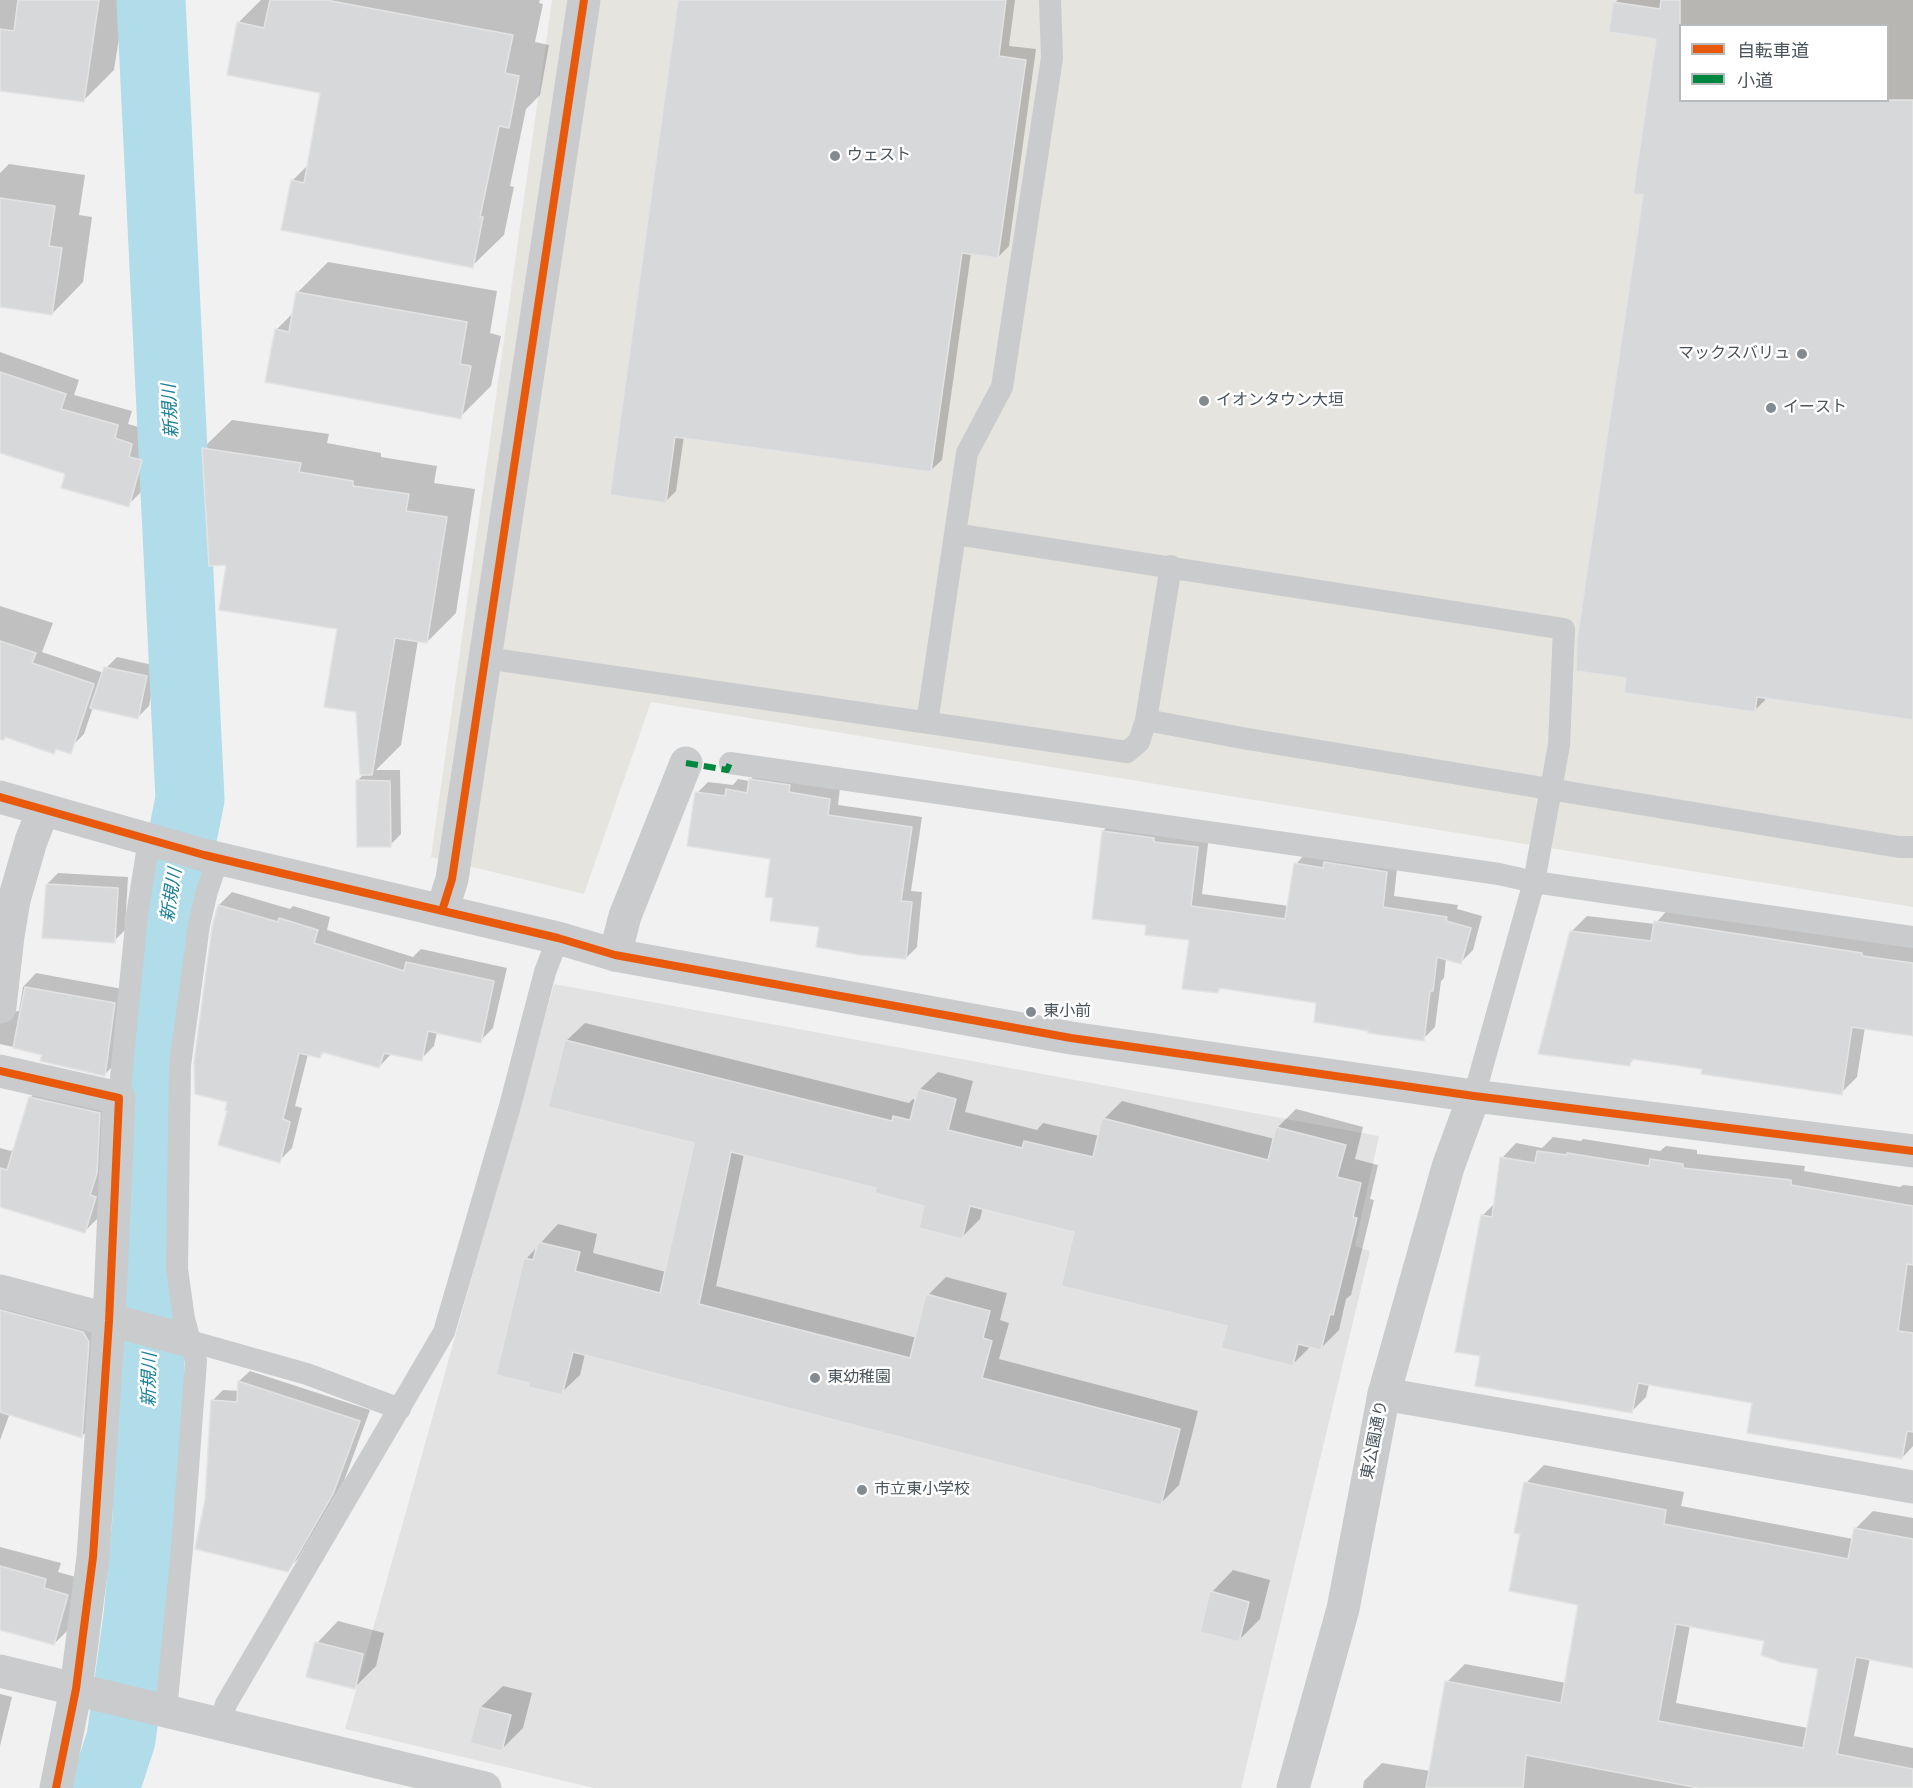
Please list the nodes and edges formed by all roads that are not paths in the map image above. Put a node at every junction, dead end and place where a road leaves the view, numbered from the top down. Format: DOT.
graph roads {
  1 [pos="584,0"];
  2 [pos="1050,0"];
  3 [pos="955,534"];
  4 [pos="1171,566"];
  5 [pos="486,658"];
  6 [pos="1146,720"];
  7 [pos="927,723"];
  8 [pos="730,763"];
  9 [pos="686,764"];
  10 [pos="0,797"];
  11 [pos="43,810"];
  12 [pos="153,842"];
  13 [pos="1913,847"];
  14 [pos="211,857"];
  15 [pos="1534,882"];
  16 [pos="442,911"];
  17 [pos="1913,937"];
  18 [pos="558,938"];
  19 [pos="615,955"];
  20 [pos="0,1006"];
  21 [pos="0,1071"];
  22 [pos="1474,1096"];
  23 [pos="119,1098"];
  24 [pos="1913,1151"];
  25 [pos="0,1291"];
  26 [pos="115,1322"];
  27 [pos="186,1340"];
  28 [pos="1384,1394"];
  29 [pos="399,1409"];
  30 [pos="1913,1487"];
  31 [pos="0,1671"];
  32 [pos="83,1690"];
  33 [pos="163,1709"];
  34 [pos="220,1724"];
  35 [pos="56,1788"];
  36 [pos="485,1788"];
  37 [pos="1293,1788"];
  1 -- 5 [label="street"];
  2 -- 3 [label="lane"];
  3 -- 4 [label="lane"];
  3 -- 7 [label="lane"];
  4 -- 6 [label="lane"];
  4 -- 15 [label="lane"];
  5 -- 7 [label="lane"];
  5 -- 16 [label="street"];
  6 -- 7 [label="lane"];
  6 -- 13 [label="lane"];
  8 -- 15 [label="lane"];
  9 -- 19 [label="street"];
  10 -- 11 [label="street"];
  11 -- 12 [label="street"];
  11 -- 20 [label="street"];
  12 -- 14 [label="street"];
  12 -- 23 [label="lane"];
  14 -- 16 [label="street"];
  14 -- 27 [label="lane"];
  15 -- 17 [label="lane"];
  15 -- 22 [label="lane"];
  16 -- 18 [label="street"];
  18 -- 19 [label="street"];
  18 -- 29 [label="lane"];
  19 -- 22 [label="street"];
  21 -- 23 [label="street"];
  22 -- 24 [label="street"];
  22 -- 28 [label="street, 東公園通り"];
  23 -- 26 [label="street"];
  25 -- 26 [label="street"];
  26 -- 27 [label="street"];
  26 -- 32 [label="street"];
  27 -- 29 [label="lane"];
  27 -- 33 [label="lane"];
  28 -- 30 [label="street"];
  28 -- 37 [label="street, 東公園通り"];
  29 -- 34 [label="lane"];
  31 -- 32 [label="street"];
  32 -- 33 [label="street"];
  32 -- 35 [label="street"];
  33 -- 34 [label="street"];
  34 -- 36 [label="street"];
}
